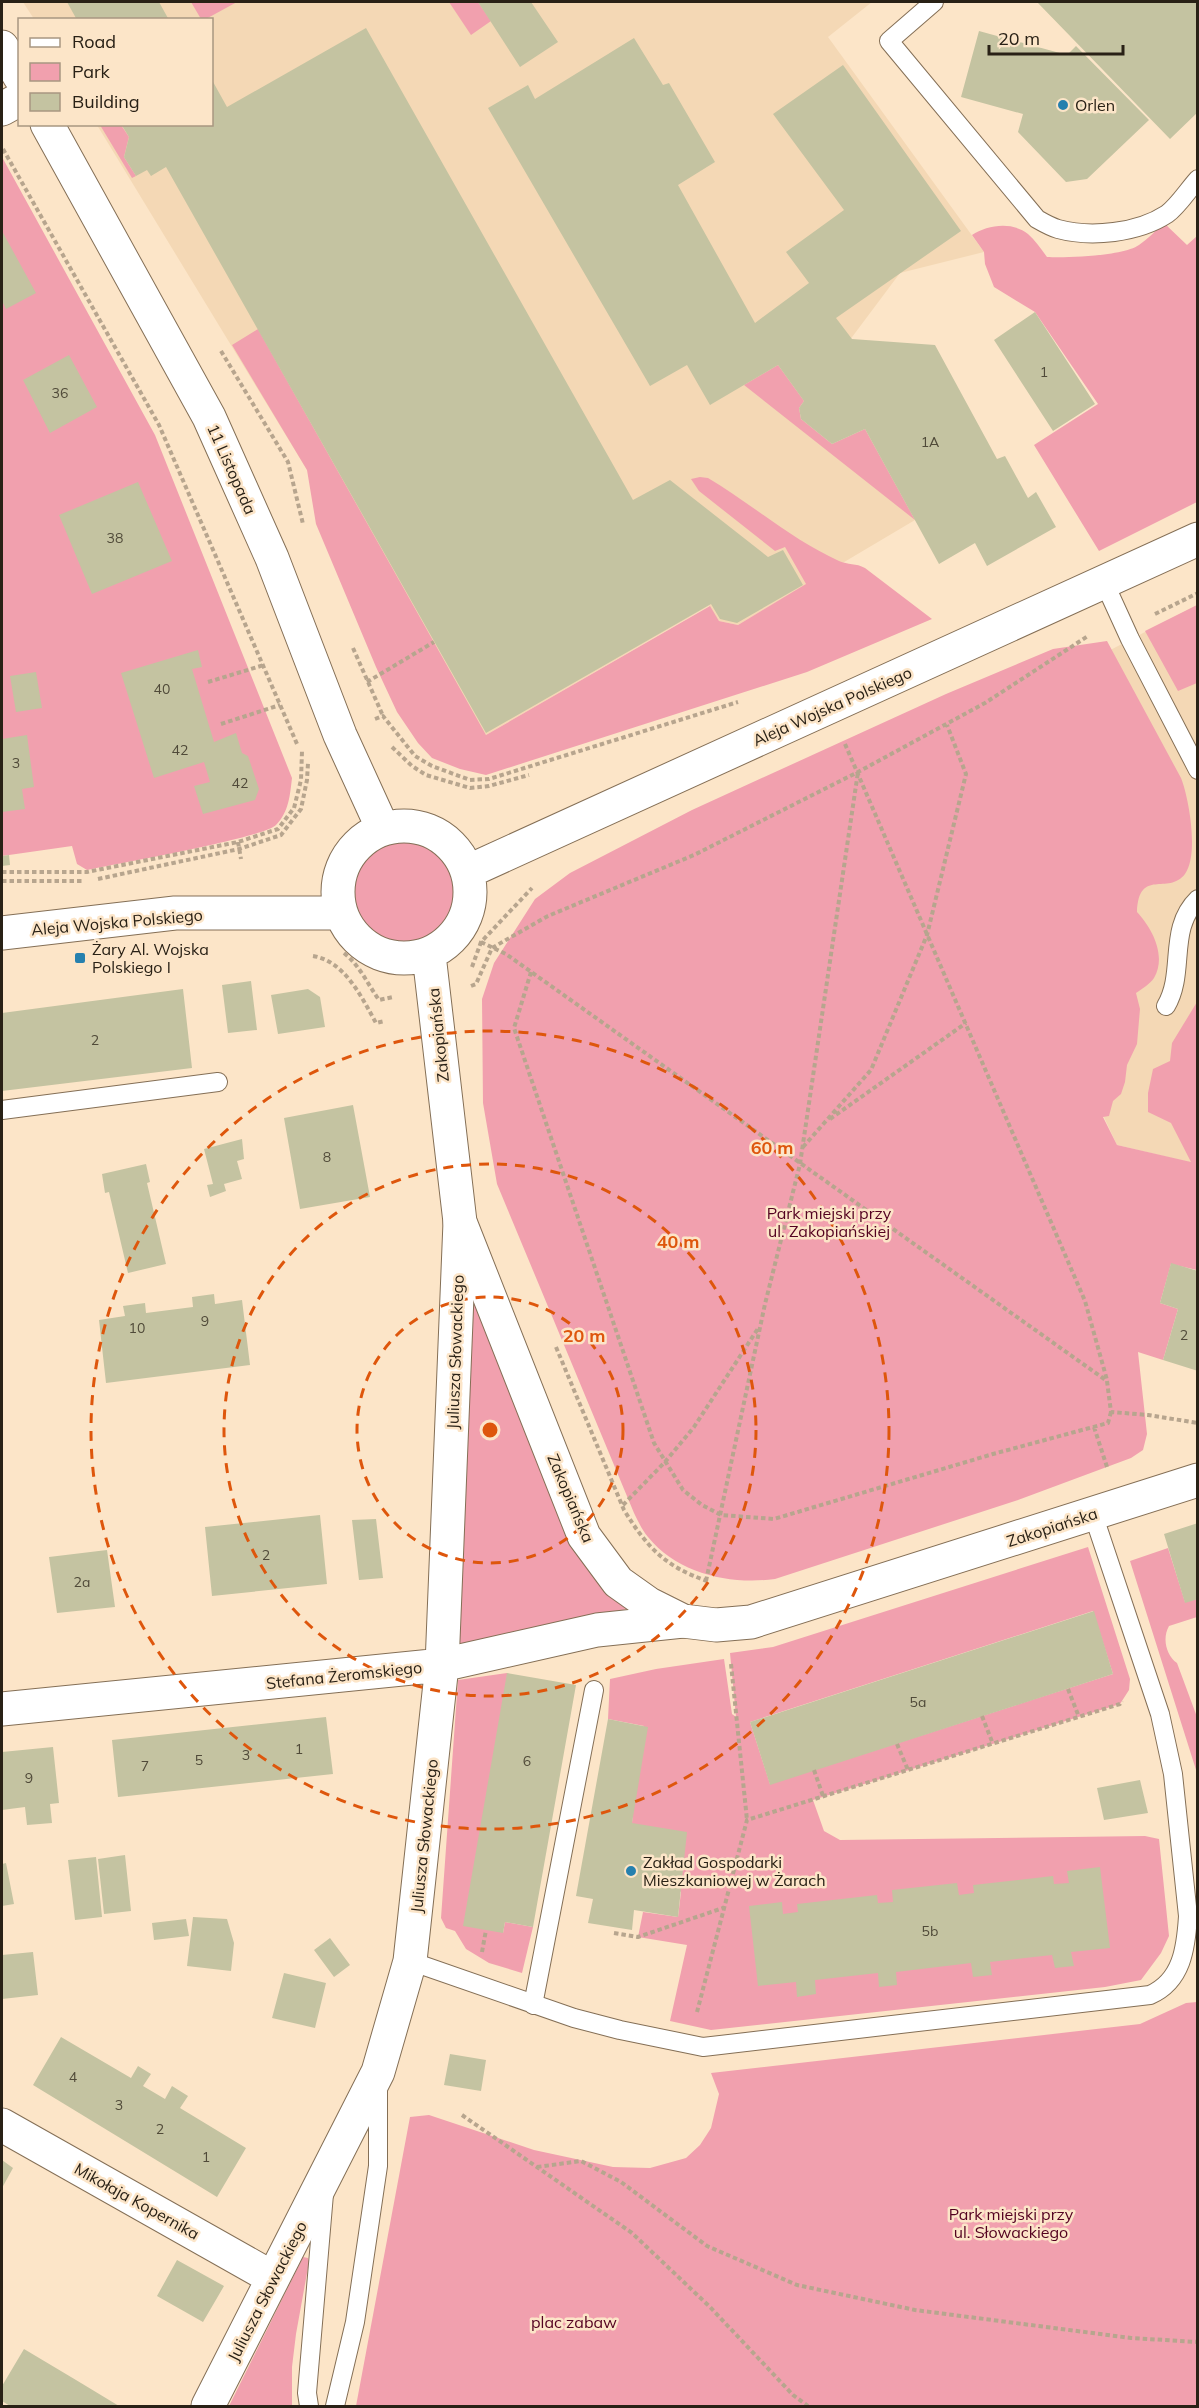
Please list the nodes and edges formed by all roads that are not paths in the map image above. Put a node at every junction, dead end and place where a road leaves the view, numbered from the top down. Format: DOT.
graph roads {
  1 [pos="934,2"];
  2 [pos="2,47"];
  3 [pos="18,74"];
  4 [pos="18,100"];
  5 [pos="2,109"];
  6 [pos="48,126"];
  7 [pos="1197,179"];
  8 [pos="1197,540"];
  9 [pos="1104,582"];
  10 [pos="1197,770"];
  11 [pos="383,828"];
  12 [pos="467,872"];
  13 [pos="1197,899"];
  14 [pos="340,913"];
  15 [pos="2,933"];
  16 [pos="429,955"];
  17 [pos="1166,1006"];
  18 [pos="218,1082"];
  19 [pos="2,1110"];
  20 [pos="460,1222"];
  21 [pos="1197,1480"];
  22 [pos="1094,1514"];
  23 [pos="683,1621"];
  24 [pos="442,1665"];
  25 [pos="594,1690"];
  26 [pos="2,1709"];
  27 [pos="410,1961"];
  28 [pos="533,2005"];
  29 [pos="378,2072"];
  30 [pos="2,2125"];
  31 [pos="326,2177"];
  32 [pos="273,2278"];
  33 [pos="208,2406"];
  34 [pos="309,2406"];
  35 [pos="335,2406"];
  1 -- 7 [label="lane"];
  2 -- 3 [label="street"];
  4 -- 5 [label="street"];
  6 -- 11 [label="street, 11 Listopada"];
  8 -- 9 [label="street, Aleja Wojska Polskiego"];
  9 -- 10 [label="lane"];
  9 -- 12 [label="street, Aleja Wojska Polskiego"];
  11 -- 12 [label="street"];
  11 -- 14 [label="street"];
  12 -- 16 [label="street"];
  13 -- 17 [label="lane"];
  14 -- 15 [label="street, Aleja Wojska Polskiego"];
  14 -- 16 [label="street"];
  16 -- 20 [label="street, Zakopiańska"];
  18 -- 19 [label="lane"];
  20 -- 23 [label="street, Zakopiańska"];
  20 -- 24 [label="street, Juliusza Słowackiego"];
  21 -- 22 [label="street, Zakopiańska"];
  22 -- 23 [label="street, Zakopiańska"];
  22 -- 28 [label="lane"];
  23 -- 24 [label="street, Stefana Żeromskiego"];
  24 -- 26 [label="street, Stefana Żeromskiego"];
  24 -- 27 [label="street, Juliusza Słowackiego"];
  25 -- 28 [label="lane"];
  27 -- 28 [label="lane"];
  27 -- 29 [label="street, Juliusza Słowackiego"];
  29 -- 31 [label="street, Juliusza Słowackiego"];
  29 -- 35 [label="lane"];
  30 -- 32 [label="street, Mikołaja Kopernika"];
  31 -- 32 [label="street, Juliusza Słowackiego"];
  31 -- 34 [label="lane"];
  32 -- 33 [label="street, Juliusza Słowackiego"];
}
